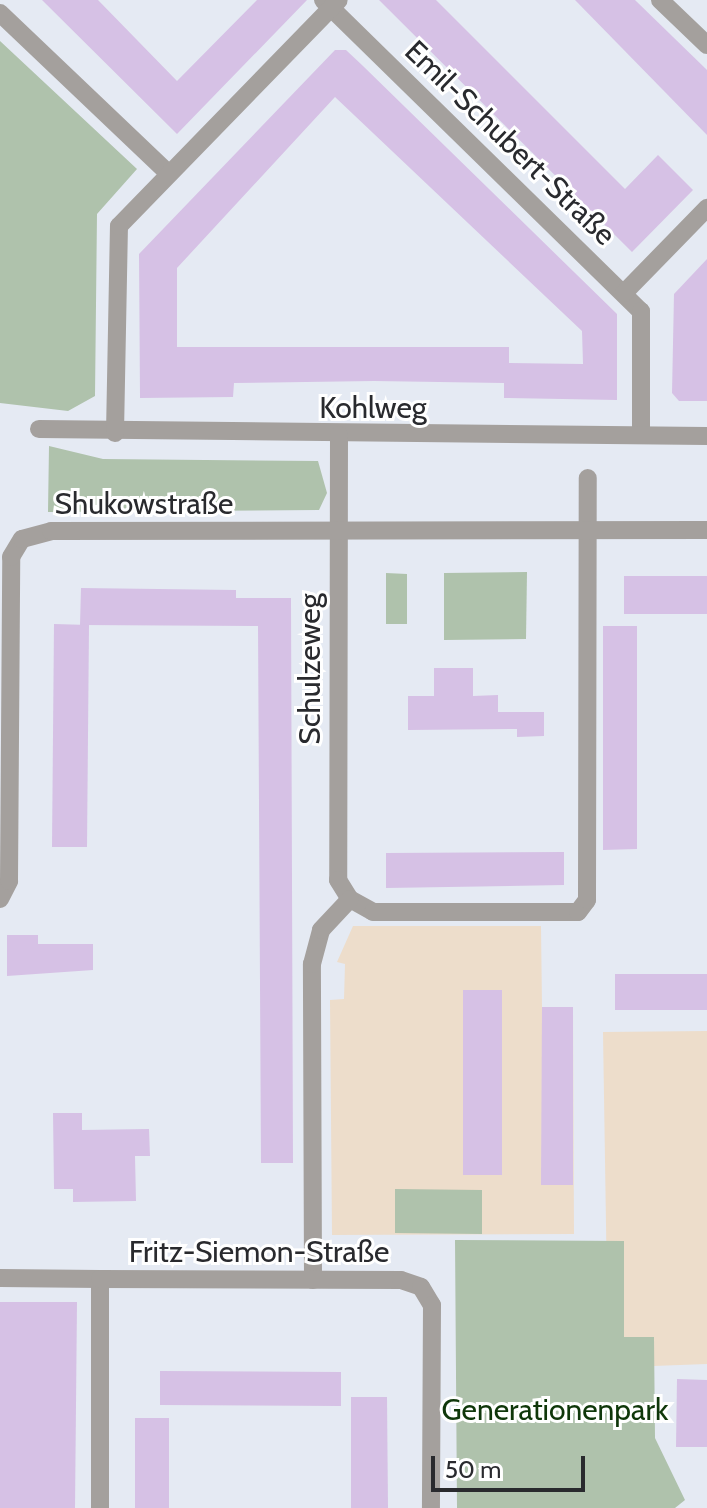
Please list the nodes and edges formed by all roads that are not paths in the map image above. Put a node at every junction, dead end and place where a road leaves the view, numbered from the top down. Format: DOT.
graph roads {
  1 [pos="660,0"];
  2 [pos="331,3"];
  3 [pos="0,13"];
  4 [pos="707,45"];
  5 [pos="167,172"];
  6 [pos="707,208"];
  7 [pos="624,293"];
  8 [pos="39,429"];
  9 [pos="115,433"];
  10 [pos="339,435"];
  11 [pos="641,435"];
  12 [pos="707,436"];
  13 [pos="588,478"];
  14 [pos="587,530"];
  15 [pos="707,530"];
  16 [pos="339,532"];
  17 [pos="0,899"];
  18 [pos="350,899"];
  19 [pos="0,1278"];
  20 [pos="100,1279"];
  21 [pos="313,1280"];
  22 [pos="100,1508"];
  23 [pos="431,1508"];
  1 -- 4 [label="street"];
  2 -- 5 [label="street"];
  2 -- 7 [label="street, Emil-Schubert-Straße"];
  3 -- 5 [label="street"];
  5 -- 9 [label="street"];
  6 -- 7 [label="street"];
  7 -- 11 [label="street, Emil-Schubert-Straße"];
  8 -- 9 [label="street, Kohlweg"];
  9 -- 10 [label="street, Kohlweg"];
  10 -- 11 [label="street, Kohlweg"];
  10 -- 16 [label="street, Schulzeweg"];
  11 -- 12 [label="street, Kohlweg"];
  13 -- 14 [label="street"];
  14 -- 15 [label="street, Shukowstraße"];
  14 -- 16 [label="street, Shukowstraße"];
  14 -- 18 [label="street"];
  16 -- 17 [label="street, Shukowstraße"];
  16 -- 18 [label="street, Schulzeweg"];
  18 -- 21 [label="street"];
  19 -- 20 [label="street"];
  20 -- 21 [label="street, Fritz-Siemon-Straße"];
  20 -- 22 [label="street, Fritz-Siemon-Straße"];
  21 -- 23 [label="street, Fritz-Siemon-Straße"];
}
